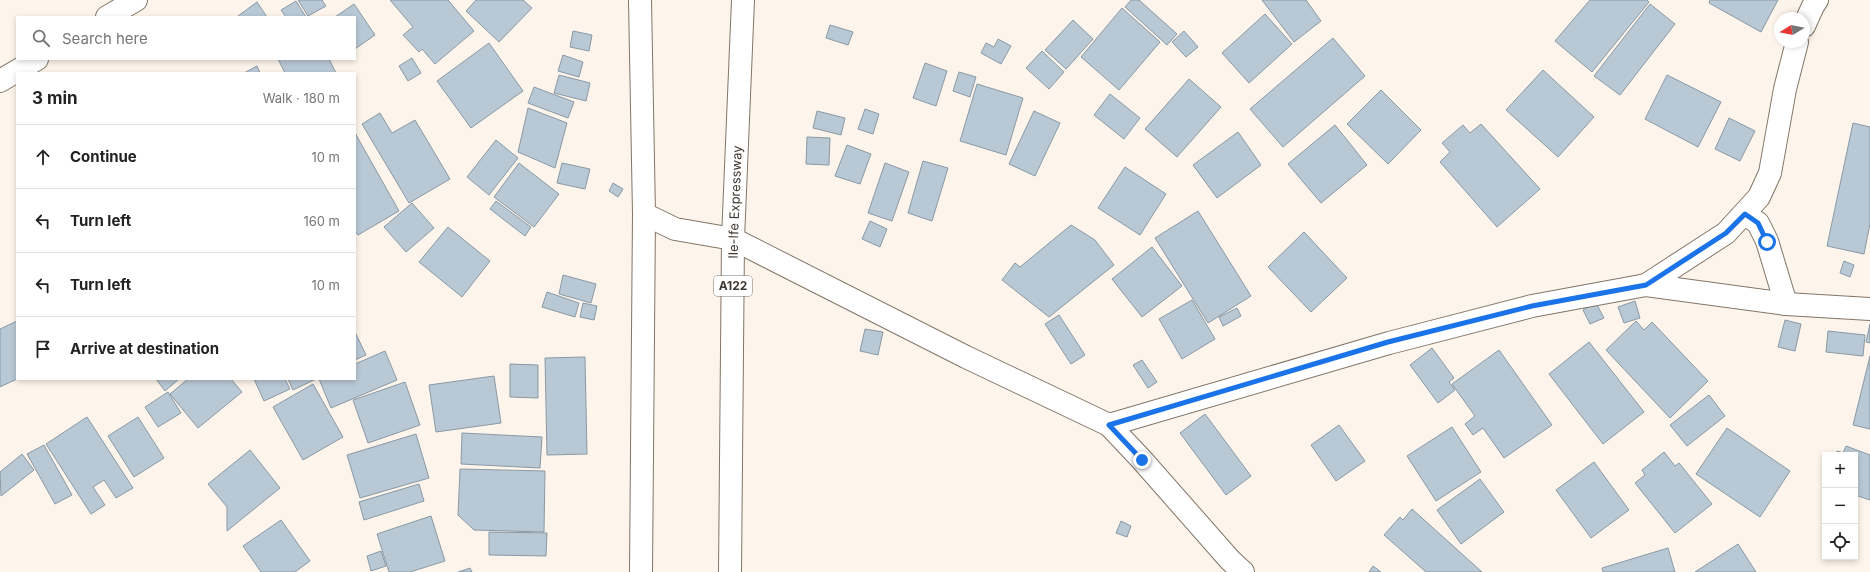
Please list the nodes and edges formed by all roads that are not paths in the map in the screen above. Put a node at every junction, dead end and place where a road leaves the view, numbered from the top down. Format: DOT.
graph roads {
  1 [pos="136,0"];
  2 [pos="640,0"];
  3 [pos="743,0"];
  4 [pos="1817,0"];
  5 [pos="1810,13"];
  6 [pos="109,16"];
  7 [pos="1795,48"];
  8 [pos="35,60"];
  9 [pos="0,81"];
  10 [pos="644,214"];
  11 [pos="1745,214"];
  12 [pos="733,239"];
  13 [pos="1646,285"];
  14 [pos="1786,304"];
  15 [pos="1870,309"];
  16 [pos="1109,425"];
  17 [pos="641,572"];
  18 [pos="730,572"];
  19 [pos="1243,572"];
  1 -- 6 [label="main road"];
  2 -- 10 [label="main road"];
  3 -- 12 [label="main road, Ile-Ife Expressway / A122"];
  4 -- 5 [label="main road"];
  7 -- 11 [label="main road"];
  8 -- 9 [label="main road"];
  10 -- 12 [label="main road"];
  10 -- 17 [label="main road"];
  11 -- 13 [label="main road"];
  11 -- 14 [label="main road"];
  12 -- 16 [label="main road"];
  12 -- 18 [label="main road, Ile-Ife Expressway / A122"];
  13 -- 14 [label="main road"];
  13 -- 16 [label="main road"];
  14 -- 15 [label="main road"];
  16 -- 19 [label="main road"];
}
